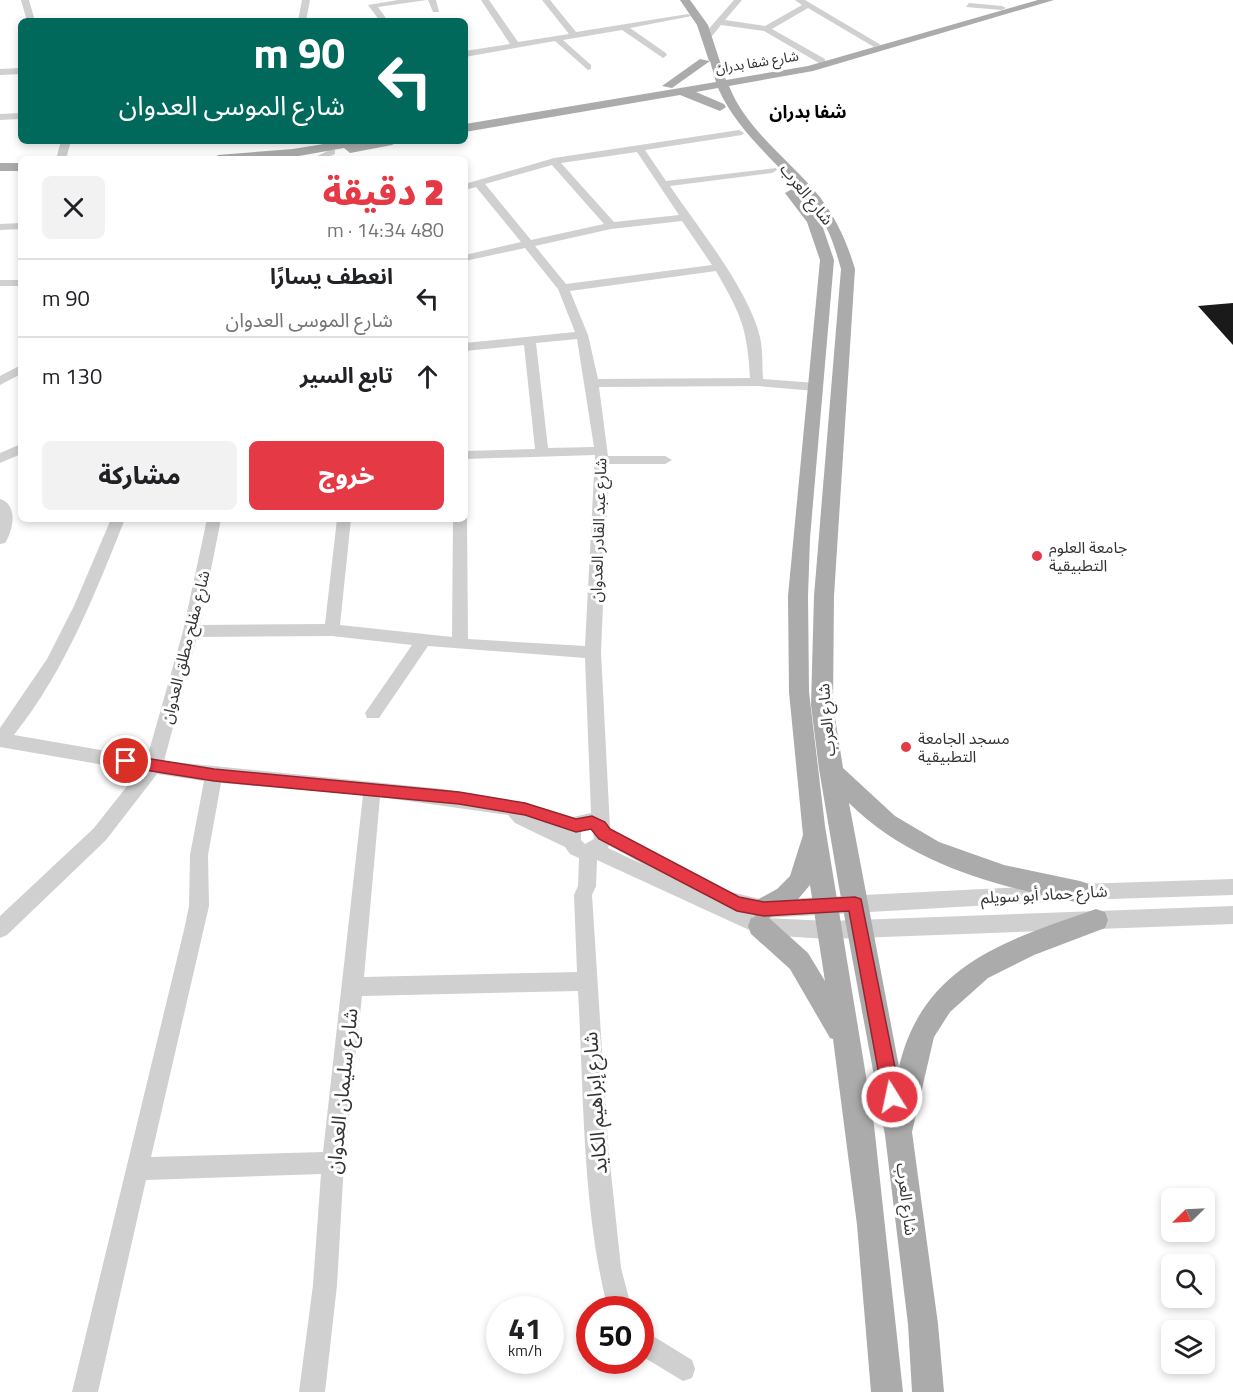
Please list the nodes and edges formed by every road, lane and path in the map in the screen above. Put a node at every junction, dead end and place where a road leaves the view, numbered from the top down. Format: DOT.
graph roads {
  1 [pos="25,0"];
  2 [pos="306,0"];
  3 [pos="423,0"];
  4 [pos="432,0"];
  5 [pos="485,0"];
  6 [pos="546,0"];
  7 [pos="674,0"];
  8 [pos="685,0"];
  9 [pos="738,0"];
  10 [pos="799,0"];
  11 [pos="958,0"];
  12 [pos="1030,0"];
  13 [pos="1049,0"];
  14 [pos="370,2"];
  15 [pos="808,5"];
  16 [pos="969,5"];
  17 [pos="1002,8"];
  18 [pos="436,10"];
  19 [pos="979,15"];
  20 [pos="688,16"];
  21 [pos="30,18"];
  22 [pos="303,18"];
  23 [pos="382,18"];
  24 [pos="721,22"];
  25 [pos="623,27"];
  26 [pos="766,29"];
  27 [pos="709,34"];
  28 [pos="574,35"];
  29 [pos="556,38"];
  30 [pos="515,45"];
  31 [pos="878,45"];
  32 [pos="468,53"];
  33 [pos="663,55"];
  34 [pos="710,61"];
  35 [pos="822,61"];
  36 [pos="588,67"];
  37 [pos="18,71"];
  38 [pos="0,72"];
  39 [pos="761,74"];
  40 [pos="714,81"];
  41 [pos="669,88"];
  42 [pos="728,108"];
  43 [pos="18,116"];
  44 [pos="0,117"];
  45 [pos="468,122"];
  46 [pos="468,127"];
  47 [pos="739,133"];
  48 [pos="346,144"];
  49 [pos="376,144"];
  50 [pos="639,148"];
  51 [pos="332,152"];
  52 [pos="256,156"];
  53 [pos="304,156"];
  54 [pos="323,156"];
  55 [pos="554,161"];
  56 [pos="0,167"];
  57 [pos="18,167"];
  58 [pos="772,170"];
  59 [pos="0,173"];
  60 [pos="18,173"];
  61 [pos="663,184"];
  62 [pos="470,185"];
  63 [pos="686,217"];
  64 [pos="18,226"];
  65 [pos="611,226"];
  66 [pos="0,227"];
  67 [pos="529,243"];
  68 [pos="468,257"];
  69 [pos="719,267"];
  70 [pos="0,283"];
  71 [pos="18,283"];
  72 [pos="563,288"];
  73 [pos="582,334"];
  74 [pos="530,340"];
  75 [pos="468,347"];
  76 [pos="18,371"];
  77 [pos="0,381"];
  78 [pos="757,382"];
  79 [pos="592,383"];
  80 [pos="816,387"];
  81 [pos="18,450"];
  82 [pos="542,452"];
  83 [pos="468,454"];
  84 [pos="602,456"];
  85 [pos="0,459"];
  86 [pos="665,460"];
  87 [pos="0,504"];
  88 [pos="117,522"];
  89 [pos="213,522"];
  90 [pos="344,522"];
  91 [pos="460,522"];
  92 [pos="0,539"];
  93 [pos="332,630"];
  94 [pos="191,631"];
  95 [pos="424,640"];
  96 [pos="460,644"];
  97 [pos="593,652"];
  98 [pos="372,713"];
  99 [pos="0,739"];
  100 [pos="154,765"];
  101 [pos="830,769"];
  102 [pos="214,775"];
  103 [pos="372,790"];
  104 [pos="813,826"];
  105 [pos="586,837"];
  106 [pos="1233,887"];
  107 [pos="1080,892"];
  108 [pos="1233,915"];
  109 [pos="858,916"];
  110 [pos="762,917"];
  111 [pos="827,918"];
  112 [pos="1096,920"];
  113 [pos="0,929"];
  114 [pos="588,981"];
  115 [pos="353,987"];
  116 [pos="845,1038"];
  117 [pos="899,1135"];
  118 [pos="333,1163"];
  119 [pos="136,1169"];
  120 [pos="616,1296"];
  121 [pos="654,1350"];
  122 [pos="682,1369"];
  123 [pos="85,1392"];
  124 [pos="312,1392"];
  125 [pos="887,1392"];
  126 [pos="928,1392"];
  1 -- 21 [label="street"];
  2 -- 22 [label="street"];
  3 -- 14 [label="street"];
  4 -- 18 [label="street"];
  5 -- 30 [label="street"];
  6 -- 28 [label="street"];
  7 -- 20 [label="main road"];
  8 -- 27 [label="main road"];
  9 -- 24 [label="street"];
  10 -- 15 [label="street"];
  11 -- 16 [label="street"];
  12 -- 17 [label="main road, شارع شفا بدران"];
  13 -- 39 [label="main road, شارع شفا بدران"];
  14 -- 23 [label="street"];
  15 -- 26 [label="street"];
  15 -- 31 [label="street"];
  16 -- 17 [label="street"];
  16 -- 19 [label="street"];
  17 -- 19 [label="main road, شارع شفا بدران"];
  19 -- 31 [label="main road, شارع شفا بدران"];
  20 -- 25 [label="street"];
  20 -- 34 [label="main road"];
  24 -- 26 [label="street"];
  24 -- 27 [label="street"];
  25 -- 28 [label="street"];
  25 -- 33 [label="street"];
  26 -- 35 [label="street"];
  27 -- 34 [label="main road"];
  28 -- 29 [label="street"];
  29 -- 30 [label="street"];
  29 -- 36 [label="street"];
  30 -- 32 [label="street"];
  31 -- 35 [label="main road, شارع شفا بدران"];
  34 -- 39 [label="main road"];
  34 -- 40 [label="main road, شارع العرب"];
  34 -- 41 [label="main road"];
  35 -- 39 [label="main road, شارع شفا بدران"];
  37 -- 38 [label="street"];
  39 -- 40 [label="main road, شارع شفا بدران"];
  39 -- 42 [label="main road"];
  40 -- 41 [label="main road, شارع شفا بدران"];
  40 -- 42 [label="main road, شارع العرب"];
  41 -- 42 [label="main road"];
  41 -- 45 [label="main road, شارع شفا بدران"];
  41 -- 46 [label="main road, شارع شفا بدران"];
  42 -- 47 [label="main road, شارع العرب"];
  42 -- 101 [label="main road, شارع العرب"];
  43 -- 44 [label="street"];
  47 -- 50 [label="street"];
  47 -- 58 [label="main road, شارع العرب"];
  48 -- 52 [label="main road"];
  49 -- 51 [label="main road"];
  50 -- 55 [label="street"];
  50 -- 61 [label="street"];
  51 -- 53 [label="main road"];
  51 -- 54 [label="street"];
  55 -- 62 [label="street"];
  55 -- 65 [label="street"];
  56 -- 57 [label="main road"];
  58 -- 61 [label="street"];
  58 -- 80 [label="main road, شارع العرب"];
  59 -- 60 [label="main road"];
  61 -- 63 [label="street"];
  62 -- 67 [label="street, شارع عبد القادر العدوان"];
  63 -- 65 [label="street"];
  63 -- 69 [label="street"];
  64 -- 66 [label="street"];
  65 -- 67 [label="street"];
  67 -- 68 [label="street"];
  67 -- 72 [label="street, شارع عبد القادر العدوان"];
  69 -- 72 [label="street"];
  69 -- 78 [label="street"];
  70 -- 71 [label="street"];
  72 -- 73 [label="street, شارع عبد القادر العدوان"];
  73 -- 74 [label="street"];
  73 -- 79 [label="street, شارع عبد القادر العدوان"];
  74 -- 75 [label="street"];
  74 -- 82 [label="street"];
  76 -- 77 [label="street"];
  78 -- 79 [label="street"];
  78 -- 80 [label="street"];
  79 -- 84 [label="street, شارع عبد القادر العدوان"];
  80 -- 104 [label="main road, شارع العرب"];
  81 -- 85 [label="street"];
  82 -- 83 [label="street"];
  82 -- 84 [label="street"];
  84 -- 86 [label="street"];
  84 -- 97 [label="street, شارع عبد القادر العدوان"];
  87 -- 92 [label="street"];
  88 -- 99 [label="street"];
  89 -- 94 [label="street, شارع مفلح مطلق العدوان"];
  90 -- 93 [label="street"];
  91 -- 96 [label="street"];
  93 -- 94 [label="street"];
  93 -- 95 [label="street"];
  94 -- 100 [label="street, شارع مفلح مطلق العدوان"];
  95 -- 96 [label="street"];
  95 -- 98 [label="street"];
  96 -- 97 [label="street"];
  97 -- 105 [label="street, شارع عبد القادر العدوان"];
  99 -- 100 [label="street"];
  100 -- 102 [label="street"];
  100 -- 113 [label="street, شارع مفلح مطلق العدوان"];
  101 -- 107 [label="main road"];
  101 -- 109 [label="main road, شارع العرب"];
  102 -- 103 [label="street"];
  102 -- 119 [label="street"];
  103 -- 105 [label="street"];
  103 -- 115 [label="street, شارع سليمان العدوان"];
  104 -- 110 [label="main road"];
  104 -- 111 [label="main road, شارع العرب"];
  105 -- 110 [label="street"];
  105 -- 114 [label="street, شارع إبراهيم الكايد"];
  106 -- 107 [label="street, شارع حماد أبو سويلم"];
  107 -- 109 [label="street, شارع حماد أبو سويلم"];
  108 -- 112 [label="street, شارع حماد أبو سويلم"];
  109 -- 111 [label="street"];
  109 -- 112 [label="street, شارع حماد أبو سويلم"];
  109 -- 117 [label="main road, شارع العرب"];
  110 -- 111 [label="street"];
  110 -- 116 [label="main road"];
  111 -- 116 [label="main road, شارع العرب"];
  112 -- 117 [label="main road"];
  114 -- 115 [label="street"];
  114 -- 120 [label="street, شارع إبراهيم الكايد"];
  115 -- 118 [label="street, شارع سليمان العدوان"];
  116 -- 125 [label="main road, شارع العرب"];
  117 -- 126 [label="main road, شارع العرب"];
  118 -- 119 [label="street"];
  118 -- 124 [label="street, شارع سليمان العدوان"];
  119 -- 123 [label="street"];
  121 -- 122 [label="street"];
}
